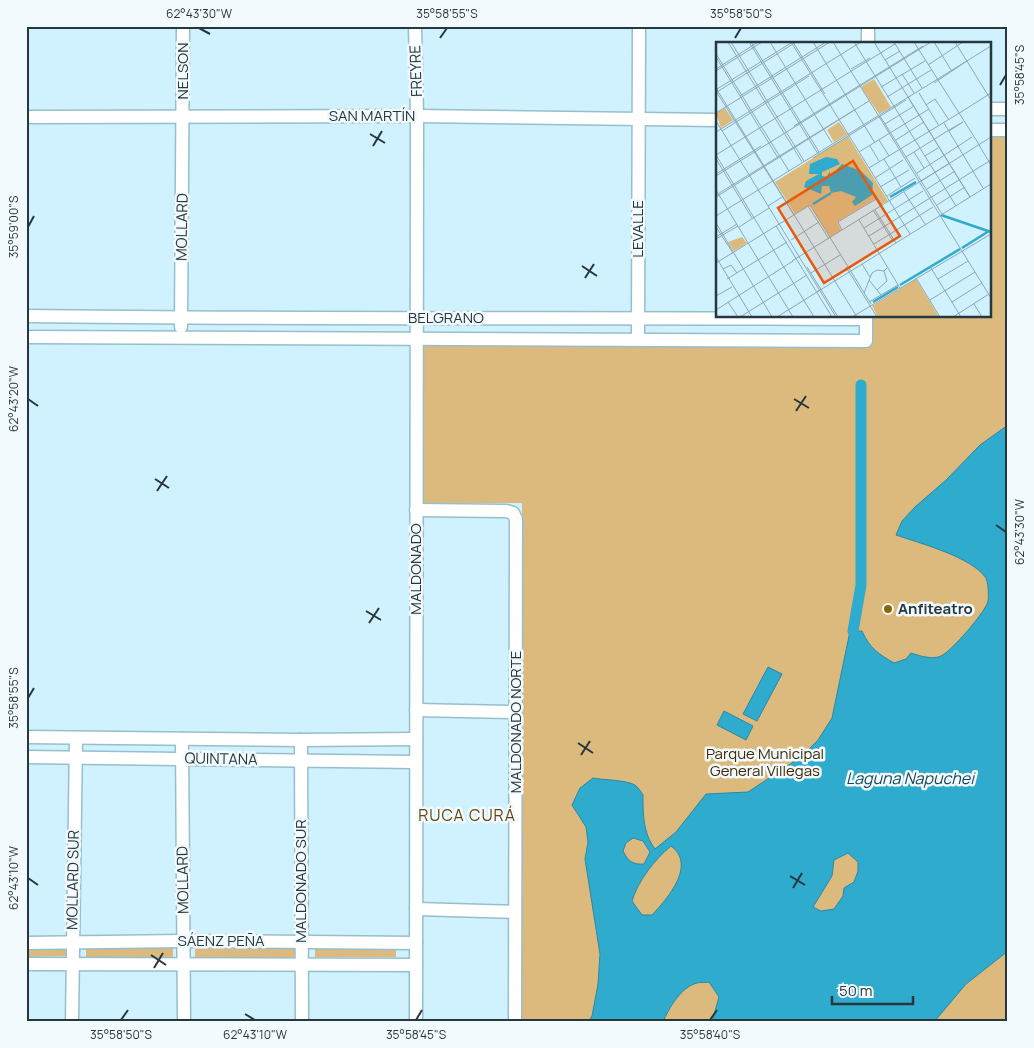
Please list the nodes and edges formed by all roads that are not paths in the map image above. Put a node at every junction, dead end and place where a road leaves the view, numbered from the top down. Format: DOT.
graph roads {
  1 [pos="183,26"];
  2 [pos="415,26"];
  3 [pos="639,26"];
  4 [pos="868,26"];
  5 [pos="868,42"];
  6 [pos="992,109"];
  7 [pos="1008,109"];
  8 [pos="184,116"];
  9 [pos="417,116"];
  10 [pos="26,117"];
  11 [pos="638,119"];
  12 [pos="716,120"];
  13 [pos="992,130"];
  14 [pos="1008,130"];
  15 [pos="26,316"];
  16 [pos="638,317"];
  17 [pos="716,317"];
  18 [pos="417,318"];
  19 [pos="866,318"];
  20 [pos="182,319"];
  21 [pos="26,337"];
  22 [pos="181,337"];
  23 [pos="417,338"];
  24 [pos="638,339"];
  25 [pos="416,510"];
  26 [pos="416,710"];
  27 [pos="516,712"];
  28 [pos="26,737"];
  29 [pos="76,738"];
  30 [pos="182,739"];
  31 [pos="416,739"];
  32 [pos="301,740"];
  33 [pos="26,757"];
  34 [pos="76,757"];
  35 [pos="182,758"];
  36 [pos="301,760"];
  37 [pos="416,762"];
  38 [pos="416,909"];
  39 [pos="515,912"];
  40 [pos="184,941"];
  41 [pos="301,941"];
  42 [pos="72,942"];
  43 [pos="26,943"];
  44 [pos="416,943"];
  45 [pos="72,963"];
  46 [pos="184,963"];
  47 [pos="26,964"];
  48 [pos="301,964"];
  49 [pos="416,965"];
  50 [pos="72,1022"];
  51 [pos="184,1022"];
  52 [pos="302,1022"];
  53 [pos="416,1022"];
  54 [pos="515,1022"];
  1 -- 8 [label="street, NELSON"];
  2 -- 9 [label="street, FREYRE"];
  3 -- 11 [label="street, LEVALLE"];
  4 -- 5 [label="street"];
  6 -- 7 [label="street"];
  8 -- 9 [label="street, SAN MARTÍN"];
  8 -- 10 [label="street, SAN MARTÍN"];
  8 -- 20 [label="street, MOLLARD"];
  9 -- 11 [label="street, SAN MARTÍN"];
  9 -- 18 [label="street, MALDONADO"];
  11 -- 12 [label="street, SAN MARTÍN"];
  11 -- 16 [label="street, LEVALLE"];
  13 -- 14 [label="street"];
  15 -- 20 [label="street, BELGRANO"];
  16 -- 17 [label="street, BELGRANO"];
  16 -- 18 [label="street, BELGRANO"];
  16 -- 24 [label="street, LEVALLE"];
  18 -- 20 [label="street, BELGRANO"];
  18 -- 23 [label="street, MALDONADO"];
  19 -- 24 [label="street, BELGRANO"];
  20 -- 22 [label="street, MOLLARD"];
  21 -- 22 [label="street, BELGRANO"];
  22 -- 23 [label="street, BELGRANO"];
  23 -- 24 [label="street, BELGRANO"];
  23 -- 25 [label="street, MALDONADO"];
  25 -- 26 [label="street, MALDONADO"];
  25 -- 27 [label="street, MALDONADO NORTE"];
  26 -- 27 [label="street"];
  26 -- 31 [label="street, MALDONADO"];
  27 -- 39 [label="street, MALDONADO NORTE"];
  28 -- 29 [label="street, QUINTANA"];
  29 -- 30 [label="street, QUINTANA"];
  29 -- 34 [label="street, MOLLARD SUR"];
  30 -- 32 [label="street, QUINTANA"];
  30 -- 35 [label="street, MOLLARD"];
  31 -- 32 [label="street, QUINTANA"];
  31 -- 37 [label="street, MALDONADO"];
  32 -- 36 [label="street, MALDONADO SUR"];
  33 -- 34 [label="street, QUINTANA"];
  34 -- 35 [label="street, QUINTANA"];
  34 -- 42 [label="street, MOLLARD SUR"];
  35 -- 36 [label="street, QUINTANA"];
  35 -- 40 [label="street, MOLLARD"];
  36 -- 37 [label="street, QUINTANA"];
  36 -- 41 [label="street, MALDONADO SUR"];
  37 -- 38 [label="street, MALDONADO"];
  38 -- 39 [label="street"];
  38 -- 44 [label="street, MALDONADO"];
  39 -- 54 [label="street, MALDONADO NORTE"];
  40 -- 41 [label="street, SÁENZ PEÑA"];
  40 -- 42 [label="street, SÁENZ PEÑA"];
  40 -- 46 [label="street, MOLLARD"];
  41 -- 44 [label="street, SÁENZ PEÑA"];
  41 -- 48 [label="street, MALDONADO SUR"];
  42 -- 43 [label="street, SÁENZ PEÑA"];
  42 -- 45 [label="street, MOLLARD SUR"];
  44 -- 49 [label="street, MALDONADO"];
  45 -- 46 [label="street, SÁENZ PEÑA"];
  45 -- 47 [label="street, SÁENZ PEÑA"];
  45 -- 50 [label="street, MOLLARD SUR"];
  46 -- 48 [label="street, SÁENZ PEÑA"];
  46 -- 51 [label="street, MOLLARD"];
  48 -- 49 [label="street, SÁENZ PEÑA"];
  48 -- 52 [label="street, MALDONADO SUR"];
  49 -- 53 [label="street, MALDONADO"];
}
